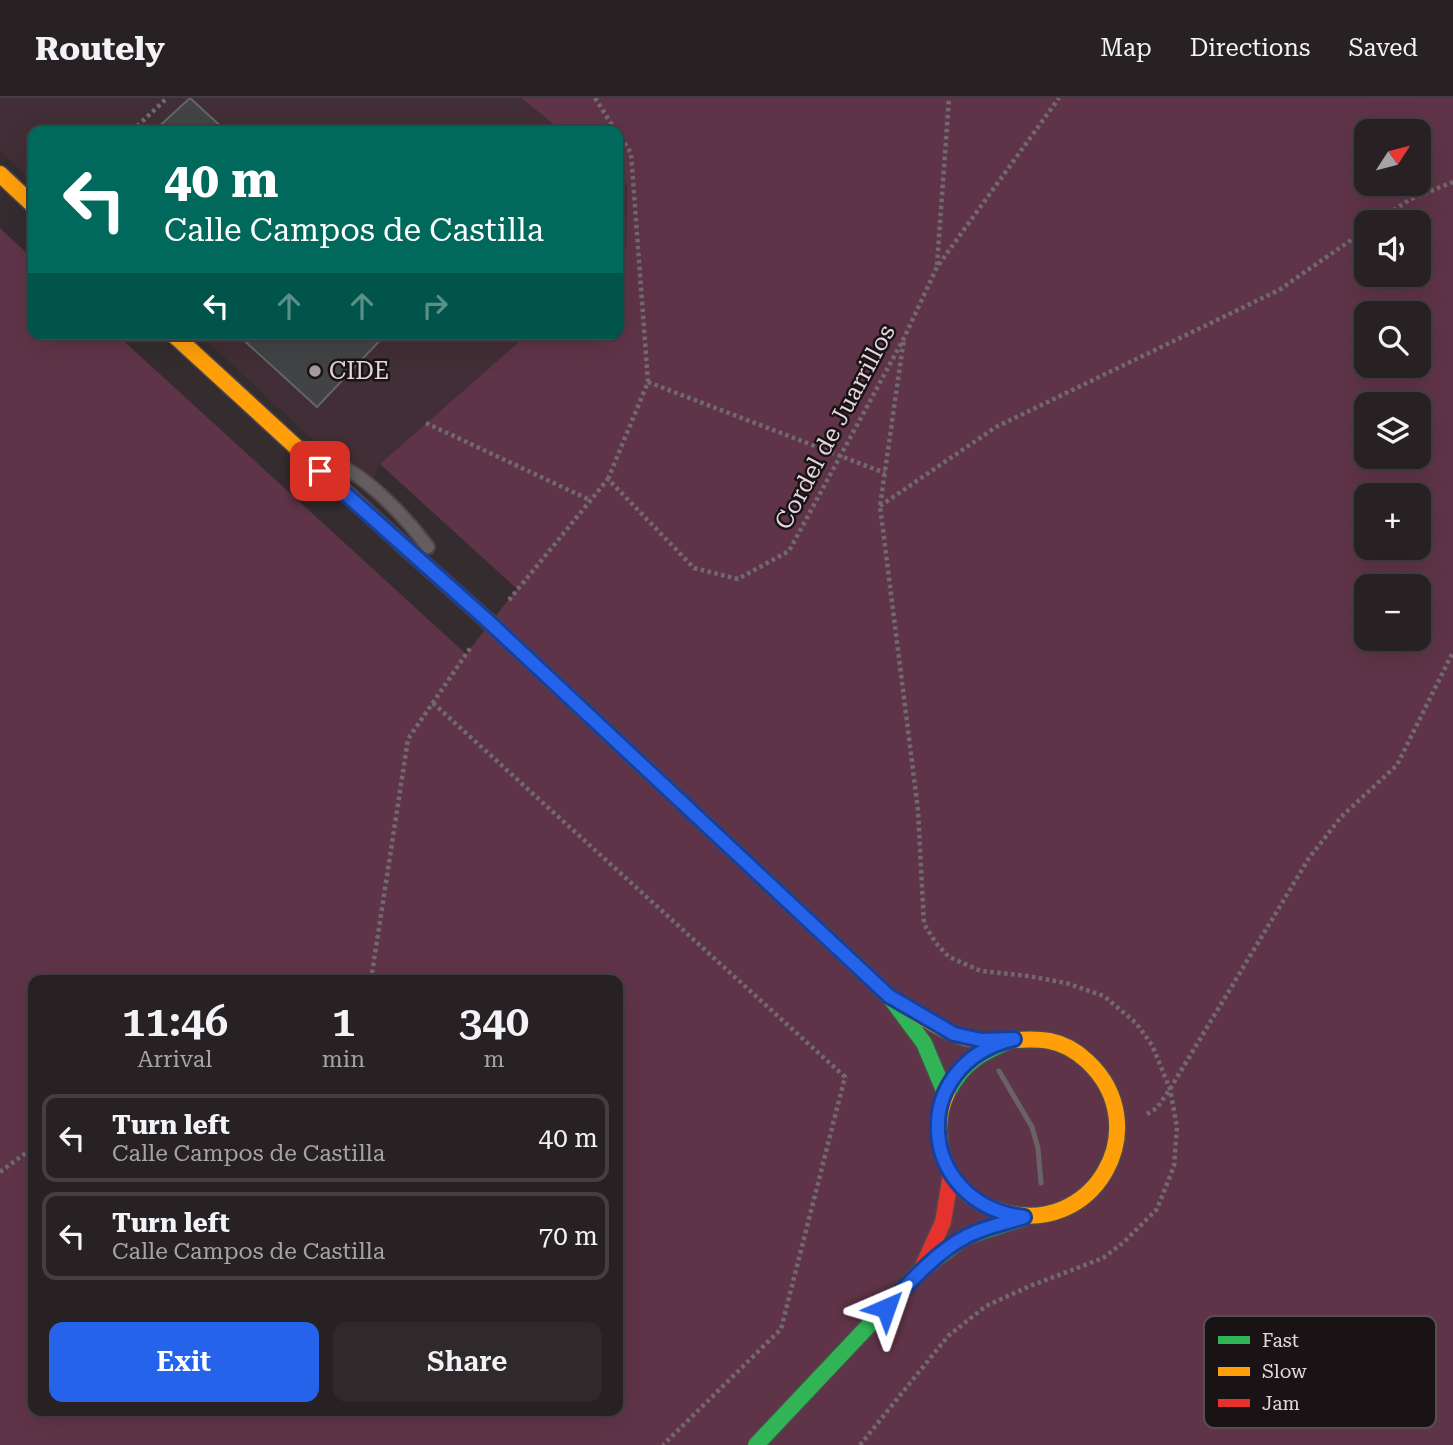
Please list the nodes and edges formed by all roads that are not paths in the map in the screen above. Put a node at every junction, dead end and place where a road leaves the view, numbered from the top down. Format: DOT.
graph roads {
  1 [pos="0,174"];
  2 [pos="28,200"];
  3 [pos="179,340"];
  4 [pos="305,457"];
  5 [pos="316,485"];
  6 [pos="421,579"];
  7 [pos="458,595"];
  8 [pos="889,996"];
  9 [pos="1014,1039"];
  10 [pos="944,1093"];
  11 [pos="951,1174"];
  12 [pos="1024,1217"];
  13 [pos="921,1270"];
  14 [pos="756,1445"];
  1 -- 2 [label="main road"];
  3 -- 4 [label="main road"];
  4 -- 5 [label="lane"];
  4 -- 7 [label="main road"];
  6 -- 7 [label="lane"];
  7 -- 8 [label="main road"];
  8 -- 9 [label="main road"];
  8 -- 10 [label="main road"];
  9 -- 10 [label="main road"];
  9 -- 12 [label="main road"];
  10 -- 11 [label="main road"];
  11 -- 12 [label="main road"];
  11 -- 13 [label="main road"];
  12 -- 13 [label="main road"];
  13 -- 14 [label="main road"];
}
